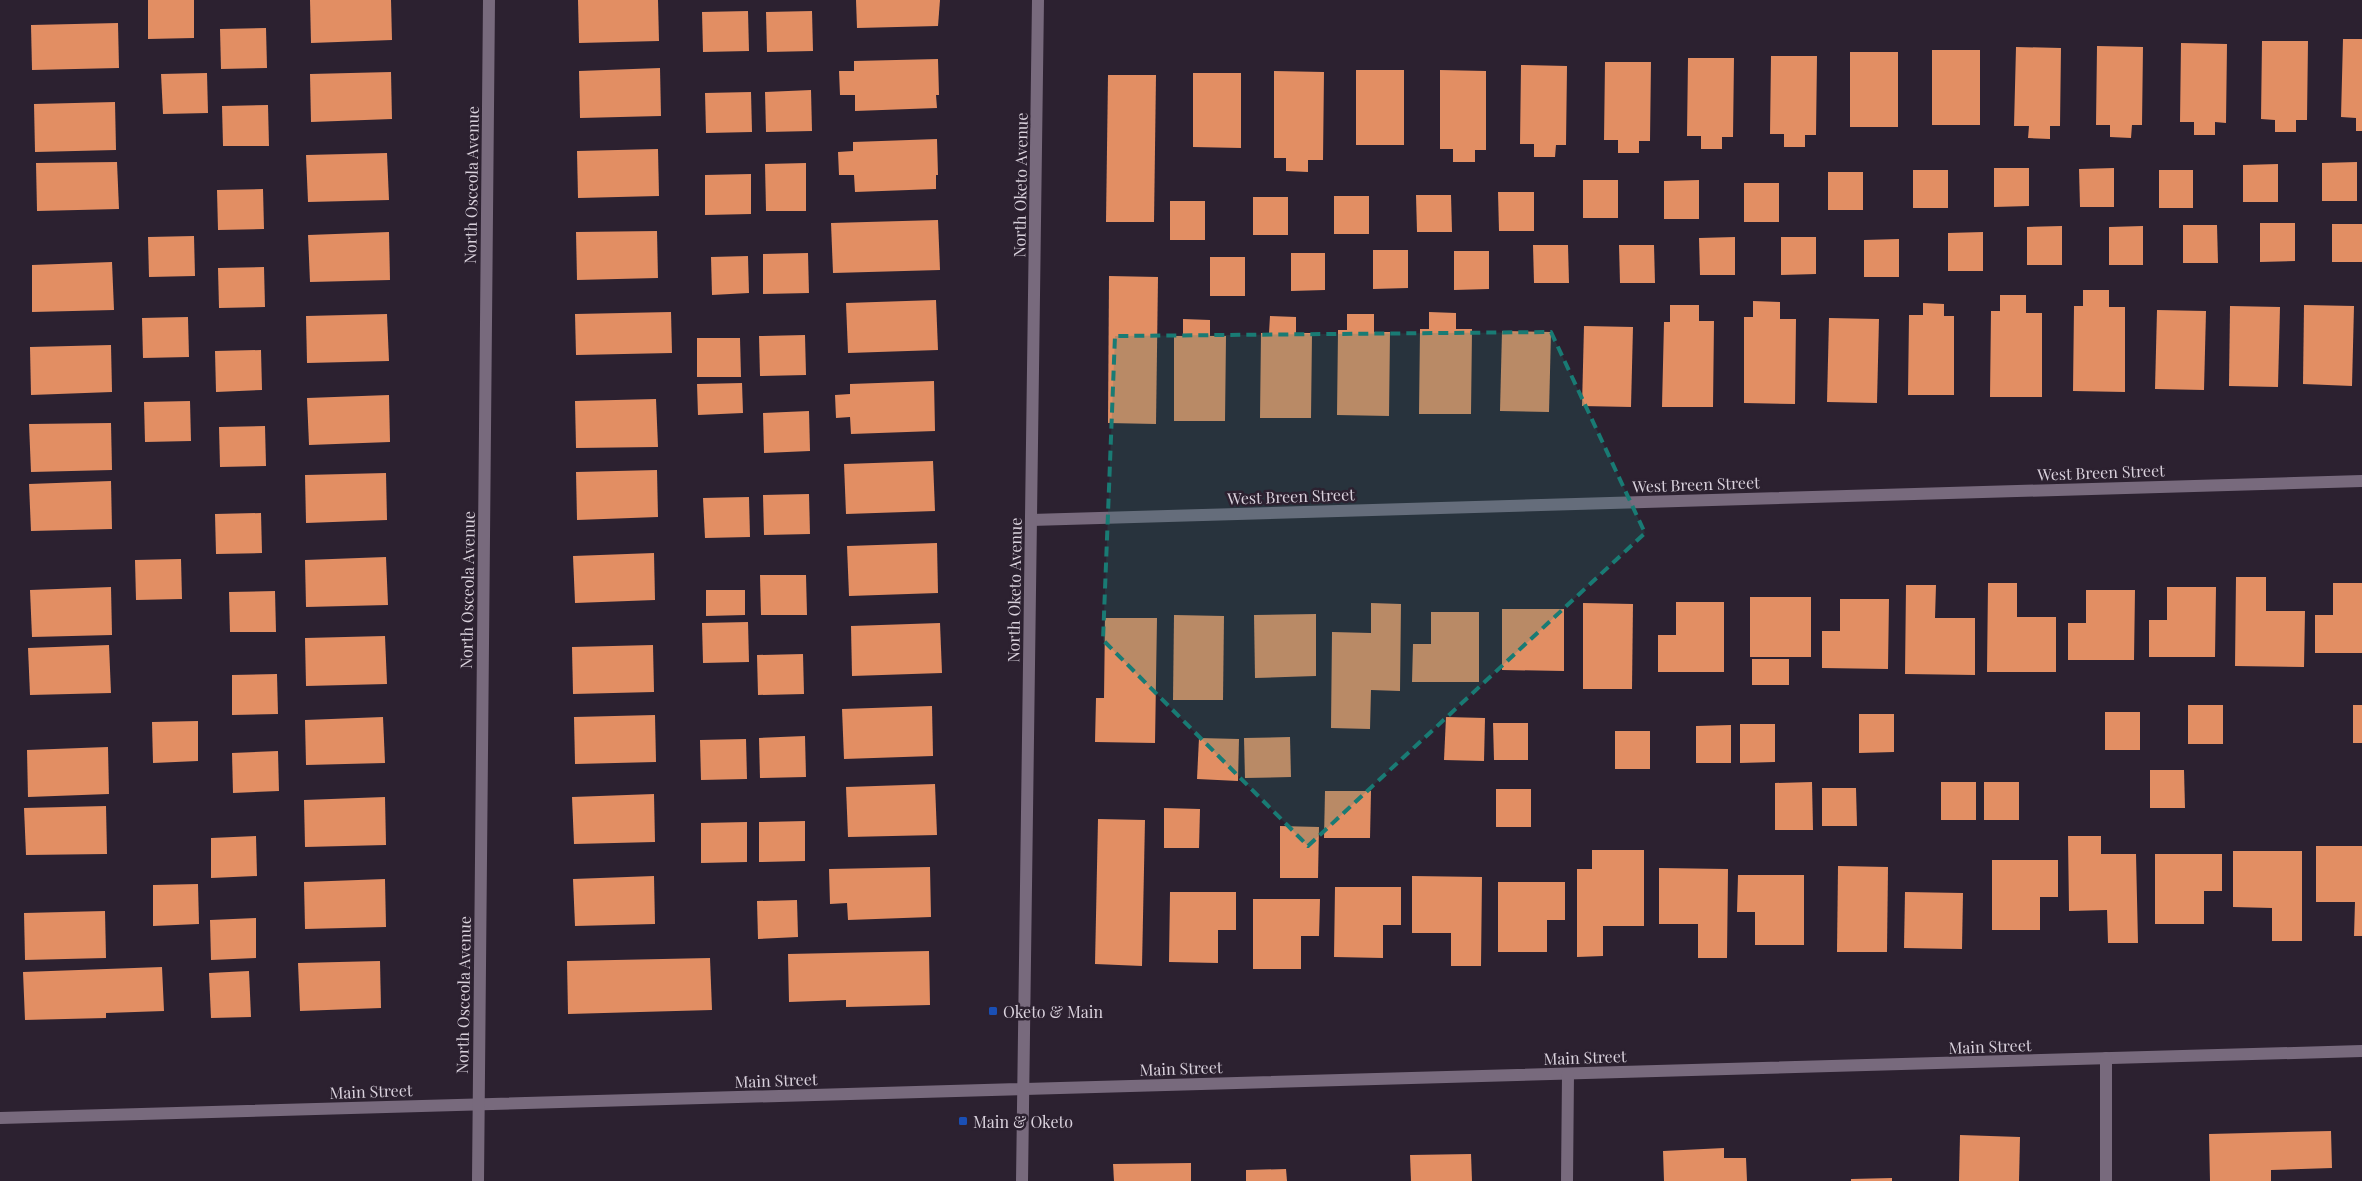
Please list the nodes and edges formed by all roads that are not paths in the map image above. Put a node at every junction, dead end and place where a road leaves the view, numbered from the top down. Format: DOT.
graph roads {
  1 [pos="489,0"];
  2 [pos="1038,0"];
  3 [pos="2362,481"];
  4 [pos="1031,520"];
  5 [pos="2362,1051"];
  6 [pos="2106,1058"];
  7 [pos="1568,1074"];
  8 [pos="1024,1089"];
  9 [pos="478,1104"];
  10 [pos="0,1118"];
  11 [pos="478,1181"];
  12 [pos="1022,1181"];
  13 [pos="1567,1181"];
  14 [pos="2106,1181"];
  1 -- 9 [label="street, North Osceola Avenue"];
  2 -- 4 [label="street, North Oketo Avenue"];
  3 -- 4 [label="street, West Breen Street"];
  4 -- 8 [label="street, North Oketo Avenue"];
  5 -- 6 [label="street, Main Street"];
  6 -- 7 [label="street, Main Street"];
  6 -- 14 [label="street"];
  7 -- 8 [label="street, Main Street"];
  7 -- 13 [label="street"];
  8 -- 9 [label="street, Main Street"];
  8 -- 12 [label="street, North Oketo Avenue"];
  9 -- 10 [label="street, Main Street"];
  9 -- 11 [label="street, North Osceola Avenue"];
}
